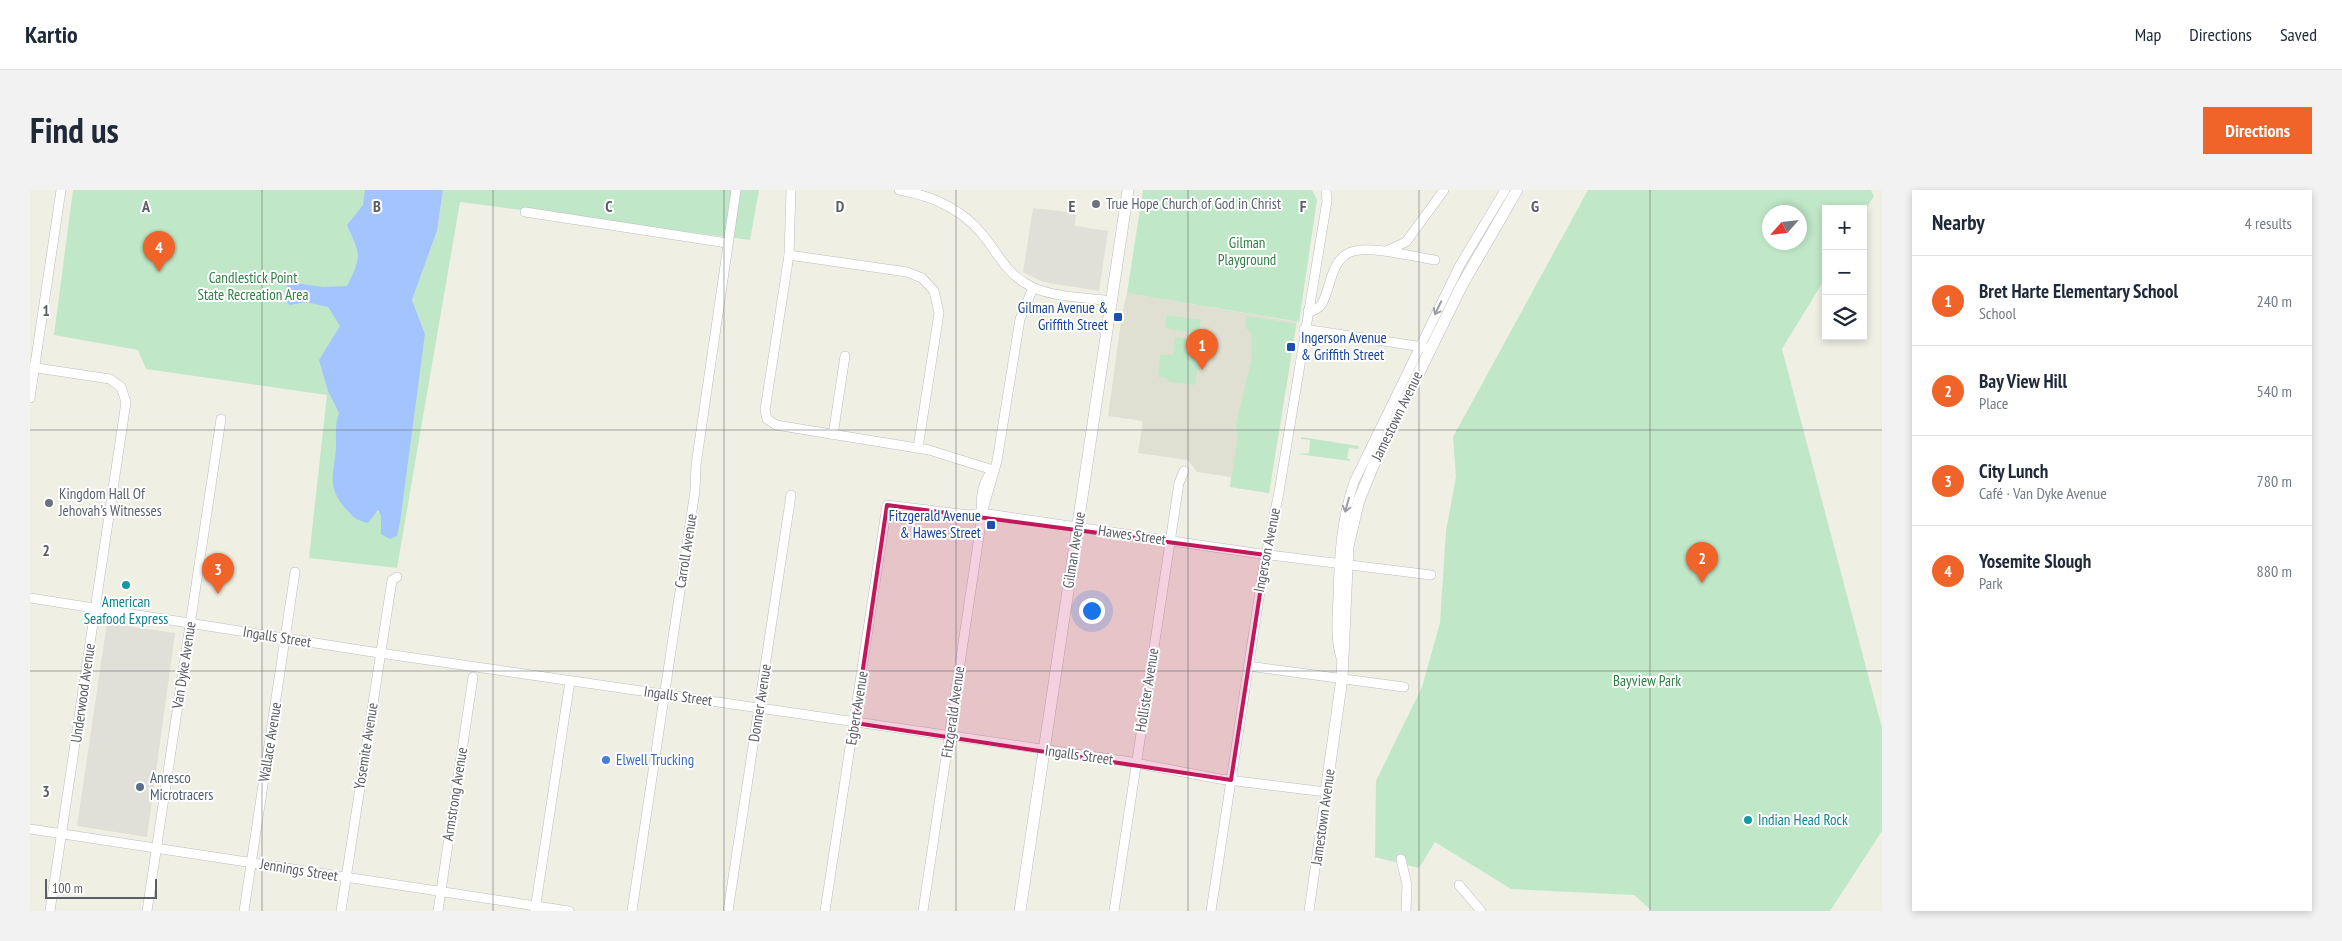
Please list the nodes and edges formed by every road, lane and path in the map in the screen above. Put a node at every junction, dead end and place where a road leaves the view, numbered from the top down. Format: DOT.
graph roads {
  1 [pos="62,190"];
  2 [pos="736,190"];
  3 [pos="791,190"];
  4 [pos="899,190"];
  5 [pos="1128,190"];
  6 [pos="1326,190"];
  7 [pos="1444,190"];
  8 [pos="1505,190"];
  9 [pos="1517,190"];
  10 [pos="525,212"];
  11 [pos="727,243"];
  12 [pos="1378,252"];
  13 [pos="789,254"];
  14 [pos="1435,260"];
  15 [pos="1464,268"];
  16 [pos="1033,288"];
  17 [pos="1111,301"];
  18 [pos="1308,310"];
  19 [pos="1304,329"];
  20 [pos="1424,348"];
  21 [pos="845,356"];
  22 [pos="32,367"];
  23 [pos="30,398"];
  24 [pos="222,419"];
  25 [pos="833,435"];
  26 [pos="918,448"];
  27 [pos="993,470"];
  28 [pos="1184,471"];
  29 [pos="791,495"];
  30 [pos="887,504"];
  31 [pos="982,513"];
  32 [pos="1078,526"];
  33 [pos="1170,540"];
  34 [pos="1266,555"];
  35 [pos="1343,564"];
  36 [pos="295,572"];
  37 [pos="1431,575"];
  38 [pos="394,578"];
  39 [pos="30,598"];
  40 [pos="95,610"];
  41 [pos="190,624"];
  42 [pos="285,638"];
  43 [pos="380,652"];
  44 [pos="1248,666"];
  45 [pos="474,677"];
  46 [pos="1342,680"];
  47 [pos="570,681"];
  48 [pos="1404,688"];
  49 [pos="665,695"];
  50 [pos="760,708"];
  51 [pos="855,723"];
  52 [pos="950,737"];
  53 [pos="1044,749"];
  54 [pos="1136,763"];
  55 [pos="1231,780"];
  56 [pos="1326,792"];
  57 [pos="30,829"];
  58 [pos="62,834"];
  59 [pos="156,847"];
  60 [pos="1402,859"];
  61 [pos="251,863"];
  62 [pos="346,877"];
  63 [pos="1459,885"];
  64 [pos="440,892"];
  65 [pos="535,908"];
  66 [pos="50,911"];
  67 [pos="147,911"];
  68 [pos="244,911"];
  69 [pos="341,911"];
  70 [pos="438,911"];
  71 [pos="569,911"];
  72 [pos="632,911"];
  73 [pos="728,911"];
  74 [pos="826,911"];
  75 [pos="923,911"];
  76 [pos="1020,911"];
  77 [pos="1114,911"];
  78 [pos="1211,911"];
  79 [pos="1309,911"];
  80 [pos="1406,911"];
  81 [pos="1481,911"];
  1 -- 22 [label="street"];
  2 -- 11 [label="street, Carroll Avenue"];
  3 -- 13 [label="street"];
  4 -- 16 [label="street"];
  5 -- 17 [label="street, Gilman Avenue"];
  6 -- 18 [label="street, Ingerson Avenue"];
  7 -- 12 [label="street"];
  8 -- 15 [label="street, Jamestown Avenue"];
  9 -- 15 [label="street, Jamestown Avenue"];
  10 -- 11 [label="street"];
  11 -- 49 [label="street, Carroll Avenue"];
  12 -- 14 [label="street"];
  12 -- 18 [label="street"];
  13 -- 25 [label="street"];
  13 -- 26 [label="street"];
  15 -- 20 [label="street, Jamestown Avenue"];
  16 -- 17 [label="street"];
  16 -- 27 [label="street, Fitzgerald Avenue"];
  17 -- 32 [label="street, Gilman Avenue"];
  18 -- 19 [label="street, Ingerson Avenue"];
  19 -- 20 [label="street"];
  19 -- 34 [label="street, Ingerson Avenue"];
  20 -- 35 [label="street, Jamestown Avenue"];
  21 -- 25 [label="street"];
  22 -- 23 [label="street"];
  22 -- 40 [label="street, Underwood Avenue"];
  24 -- 41 [label="street, Van Dyke Avenue"];
  25 -- 26 [label="street"];
  26 -- 27 [label="street"];
  27 -- 31 [label="street, Fitzgerald Avenue"];
  28 -- 33 [label="street, Hollister Avenue"];
  29 -- 50 [label="street, Donner Avenue"];
  30 -- 31 [label="street, Hawes Street"];
  30 -- 51 [label="street, Egbert Avenue"];
  31 -- 32 [label="street, Hawes Street"];
  31 -- 52 [label="street, Fitzgerald Avenue"];
  32 -- 33 [label="street, Hawes Street"];
  32 -- 53 [label="street, Gilman Avenue"];
  33 -- 34 [label="street, Hawes Street"];
  33 -- 54 [label="street, Hollister Avenue"];
  34 -- 35 [label="street, Hawes Street"];
  34 -- 44 [label="street, Ingerson Avenue"];
  35 -- 37 [label="street, Hawes Street"];
  35 -- 46 [label="street, Jamestown Avenue"];
  36 -- 42 [label="street, Wallace Avenue"];
  38 -- 43 [label="street, Yosemite Avenue"];
  39 -- 40 [label="street, Ingalls Street"];
  40 -- 41 [label="street, Ingalls Street"];
  40 -- 58 [label="street, Underwood Avenue"];
  41 -- 42 [label="street, Ingalls Street"];
  41 -- 59 [label="street, Van Dyke Avenue"];
  42 -- 43 [label="street, Ingalls Street"];
  42 -- 61 [label="street, Wallace Avenue"];
  43 -- 47 [label="street, Ingalls Street"];
  43 -- 62 [label="street, Yosemite Avenue"];
  44 -- 46 [label="street"];
  44 -- 55 [label="street, Ingerson Avenue"];
  45 -- 64 [label="street, Armstrong Avenue"];
  46 -- 48 [label="street"];
  46 -- 56 [label="street, Jamestown Avenue"];
  47 -- 49 [label="street, Ingalls Street"];
  47 -- 65 [label="street"];
  49 -- 50 [label="street, Ingalls Street"];
  49 -- 72 [label="street, Carroll Avenue"];
  50 -- 51 [label="street, Ingalls Street"];
  50 -- 73 [label="street, Donner Avenue"];
  51 -- 52 [label="street, Ingalls Street"];
  51 -- 74 [label="street, Egbert Avenue"];
  52 -- 53 [label="street, Ingalls Street"];
  52 -- 75 [label="street, Fitzgerald Avenue"];
  53 -- 54 [label="street, Ingalls Street"];
  53 -- 76 [label="street, Gilman Avenue"];
  54 -- 55 [label="street, Ingalls Street"];
  54 -- 77 [label="street, Hollister Avenue"];
  55 -- 56 [label="street, Ingalls Street"];
  55 -- 78 [label="street, Ingerson Avenue"];
  56 -- 79 [label="street, Jamestown Avenue"];
  57 -- 58 [label="street, Jennings Street"];
  58 -- 59 [label="street, Jennings Street"];
  58 -- 66 [label="street, Underwood Avenue"];
  59 -- 61 [label="street, Jennings Street"];
  59 -- 67 [label="street, Van Dyke Avenue"];
  60 -- 80 [label="street"];
  61 -- 62 [label="street, Jennings Street"];
  61 -- 68 [label="street, Wallace Avenue"];
  62 -- 64 [label="street, Jennings Street"];
  62 -- 69 [label="street, Yosemite Avenue"];
  63 -- 81 [label="street"];
  64 -- 65 [label="street, Jennings Street"];
  64 -- 70 [label="street, Armstrong Avenue"];
  65 -- 71 [label="street, Jennings Street"];
}
